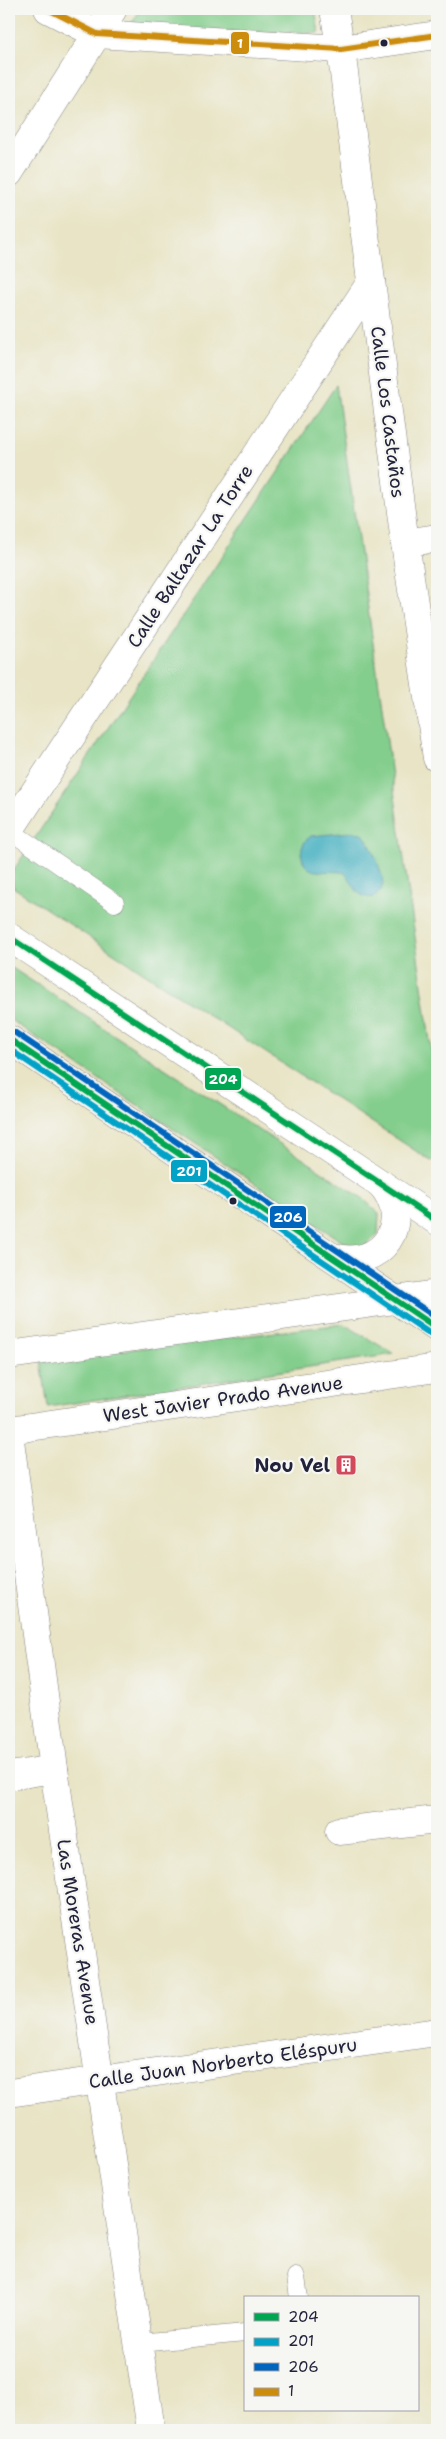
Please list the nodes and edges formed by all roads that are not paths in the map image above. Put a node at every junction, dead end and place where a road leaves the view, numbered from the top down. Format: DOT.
graph roads {
  1 [pos="48,9"];
  2 [pos="113,9"];
  3 [pos="334,9"];
  4 [pos="97,34"];
  5 [pos="437,34"];
  6 [pos="342,57"];
  7 [pos="9,173"];
  8 [pos="371,282"];
  9 [pos="437,538"];
  10 [pos="405,543"];
  11 [pos="437,758"];
  12 [pos="9,831"];
  13 [pos="115,903"];
  14 [pos="9,937"];
  15 [pos="9,1039"];
  16 [pos="382,1184"];
  17 [pos="437,1221"];
  18 [pos="333,1257"];
  19 [pos="437,1294"];
  20 [pos="396,1300"];
  21 [pos="437,1328"];
  22 [pos="9,1355"];
  23 [pos="437,1368"];
  24 [pos="9,1432"];
  25 [pos="54,1769"];
  26 [pos="9,1776"];
  27 [pos="437,1820"];
  28 [pos="339,1831"];
  29 [pos="437,2032"];
  30 [pos="101,2080"];
  31 [pos="9,2093"];
  32 [pos="296,2277"];
  33 [pos="299,2296"];
  34 [pos="244,2333"];
  35 [pos="139,2343"];
  36 [pos="151,2430"];
  1 -- 4 [label="street"];
  2 -- 4 [label="street"];
  3 -- 6 [label="street, Calle Los Castaños"];
  4 -- 6 [label="street"];
  4 -- 7 [label="street"];
  5 -- 6 [label="street"];
  6 -- 8 [label="street, Calle Los Castaños"];
  8 -- 10 [label="street, Calle Los Castaños"];
  8 -- 12 [label="street, Calle Baltazar La Torre"];
  9 -- 10 [label="street"];
  10 -- 11 [label="street, Calle Los Castaños"];
  12 -- 13 [label="lane"];
  14 -- 16 [label="street"];
  15 -- 18 [label="street"];
  16 -- 17 [label="street"];
  16 -- 18 [label="street"];
  18 -- 20 [label="street"];
  19 -- 20 [label="street"];
  20 -- 21 [label="street"];
  20 -- 22 [label="street"];
  23 -- 24 [label="street, West Javier Prado Avenue"];
  24 -- 25 [label="street, Las Moreras Avenue"];
  25 -- 26 [label="street"];
  25 -- 30 [label="street, Las Moreras Avenue"];
  27 -- 28 [label="street"];
  29 -- 30 [label="street, Calle Juan Norberto Eléspuru"];
  30 -- 31 [label="street, Calle Juan Norberto Eléspuru"];
  30 -- 35 [label="street, Las Moreras Avenue"];
  32 -- 33 [label="lane"];
  34 -- 35 [label="lane"];
  35 -- 36 [label="street, Las Moreras Avenue"];
}
